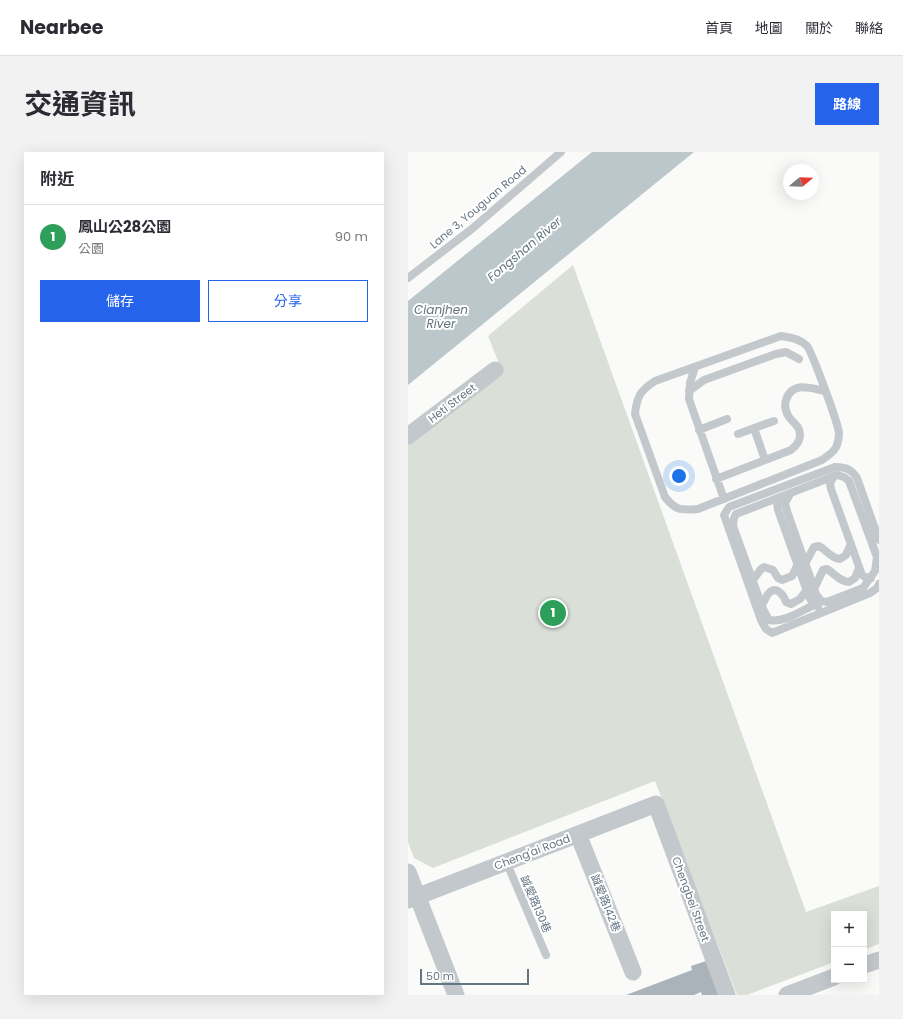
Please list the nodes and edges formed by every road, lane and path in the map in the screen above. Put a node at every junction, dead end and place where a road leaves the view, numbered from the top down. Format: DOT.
graph roads {
  1 [pos="561,152"];
  2 [pos="408,278"];
  3 [pos="800,359"];
  4 [pos="695,367"];
  5 [pos="495,370"];
  6 [pos="689,391"];
  7 [pos="825,391"];
  8 [pos="727,419"];
  9 [pos="774,421"];
  10 [pos="754,428"];
  11 [pos="699,430"];
  12 [pos="738,434"];
  13 [pos="408,436"];
  14 [pos="765,460"];
  15 [pos="782,475"];
  16 [pos="834,476"];
  17 [pos="716,478"];
  18 [pos="787,486"];
  19 [pos="790,494"];
  20 [pos="780,498"];
  21 [pos="724,499"];
  22 [pos="877,526"];
  23 [pos="879,540"];
  24 [pos="851,544"];
  25 [pos="801,565"];
  26 [pos="859,568"];
  27 [pos="876,573"];
  28 [pos="753,580"];
  29 [pos="879,584"];
  30 [pos="810,590"];
  31 [pos="762,605"];
  32 [pos="814,605"];
  33 [pos="827,610"];
  34 [pos="656,804"];
  35 [pos="578,834"];
  36 [pos="506,861"];
  37 [pos="408,872"];
  38 [pos="413,898"];
  39 [pos="546,955"];
  40 [pos="879,960"];
  41 [pos="867,964"];
  42 [pos="633,972"];
  43 [pos="831,978"];
  44 [pos="456,995"];
  45 [pos="727,995"];
  46 [pos="787,995"];
  1 -- 2 [label="lane, Lane 3, Youguan Road"];
  3 -- 6 [label="lane"];
  4 -- 6 [label="lane"];
  4 -- 7 [label="lane"];
  4 -- 21 [label="lane"];
  5 -- 13 [label="street, Heti Street"];
  6 -- 11 [label="lane"];
  7 -- 14 [label="lane"];
  7 -- 15 [label="lane"];
  8 -- 11 [label="lane"];
  9 -- 10 [label="lane"];
  10 -- 12 [label="lane"];
  10 -- 14 [label="lane"];
  11 -- 17 [label="lane"];
  14 -- 17 [label="lane"];
  15 -- 18 [label="lane"];
  15 -- 21 [label="lane"];
  16 -- 19 [label="lane"];
  16 -- 24 [label="lane"];
  16 -- 27 [label="lane"];
  17 -- 21 [label="lane"];
  18 -- 22 [label="lane"];
  18 -- 33 [label="lane"];
  19 -- 20 [label="lane"];
  19 -- 25 [label="lane"];
  20 -- 25 [label="lane"];
  20 -- 28 [label="lane"];
  22 -- 23 [label="lane"];
  24 -- 25 [label="lane"];
  24 -- 26 [label="lane"];
  25 -- 28 [label="lane"];
  25 -- 30 [label="lane"];
  26 -- 27 [label="lane"];
  26 -- 30 [label="lane"];
  27 -- 30 [label="lane"];
  28 -- 31 [label="lane"];
  29 -- 33 [label="lane"];
  30 -- 31 [label="lane"];
  30 -- 32 [label="lane"];
  31 -- 32 [label="lane"];
  32 -- 33 [label="lane"];
  34 -- 35 [label="street, Cheng'ai Road"];
  34 -- 45 [label="street, Chengbei Street"];
  35 -- 36 [label="street, Cheng'ai Road"];
  35 -- 42 [label="street, 誠愛路142巷"];
  36 -- 38 [label="street, Cheng'ai Road"];
  36 -- 39 [label="lane, 誠愛路130巷"];
  37 -- 38 [label="street"];
  38 -- 44 [label="street"];
  40 -- 41 [label="street"];
  43 -- 46 [label="street"];
}
